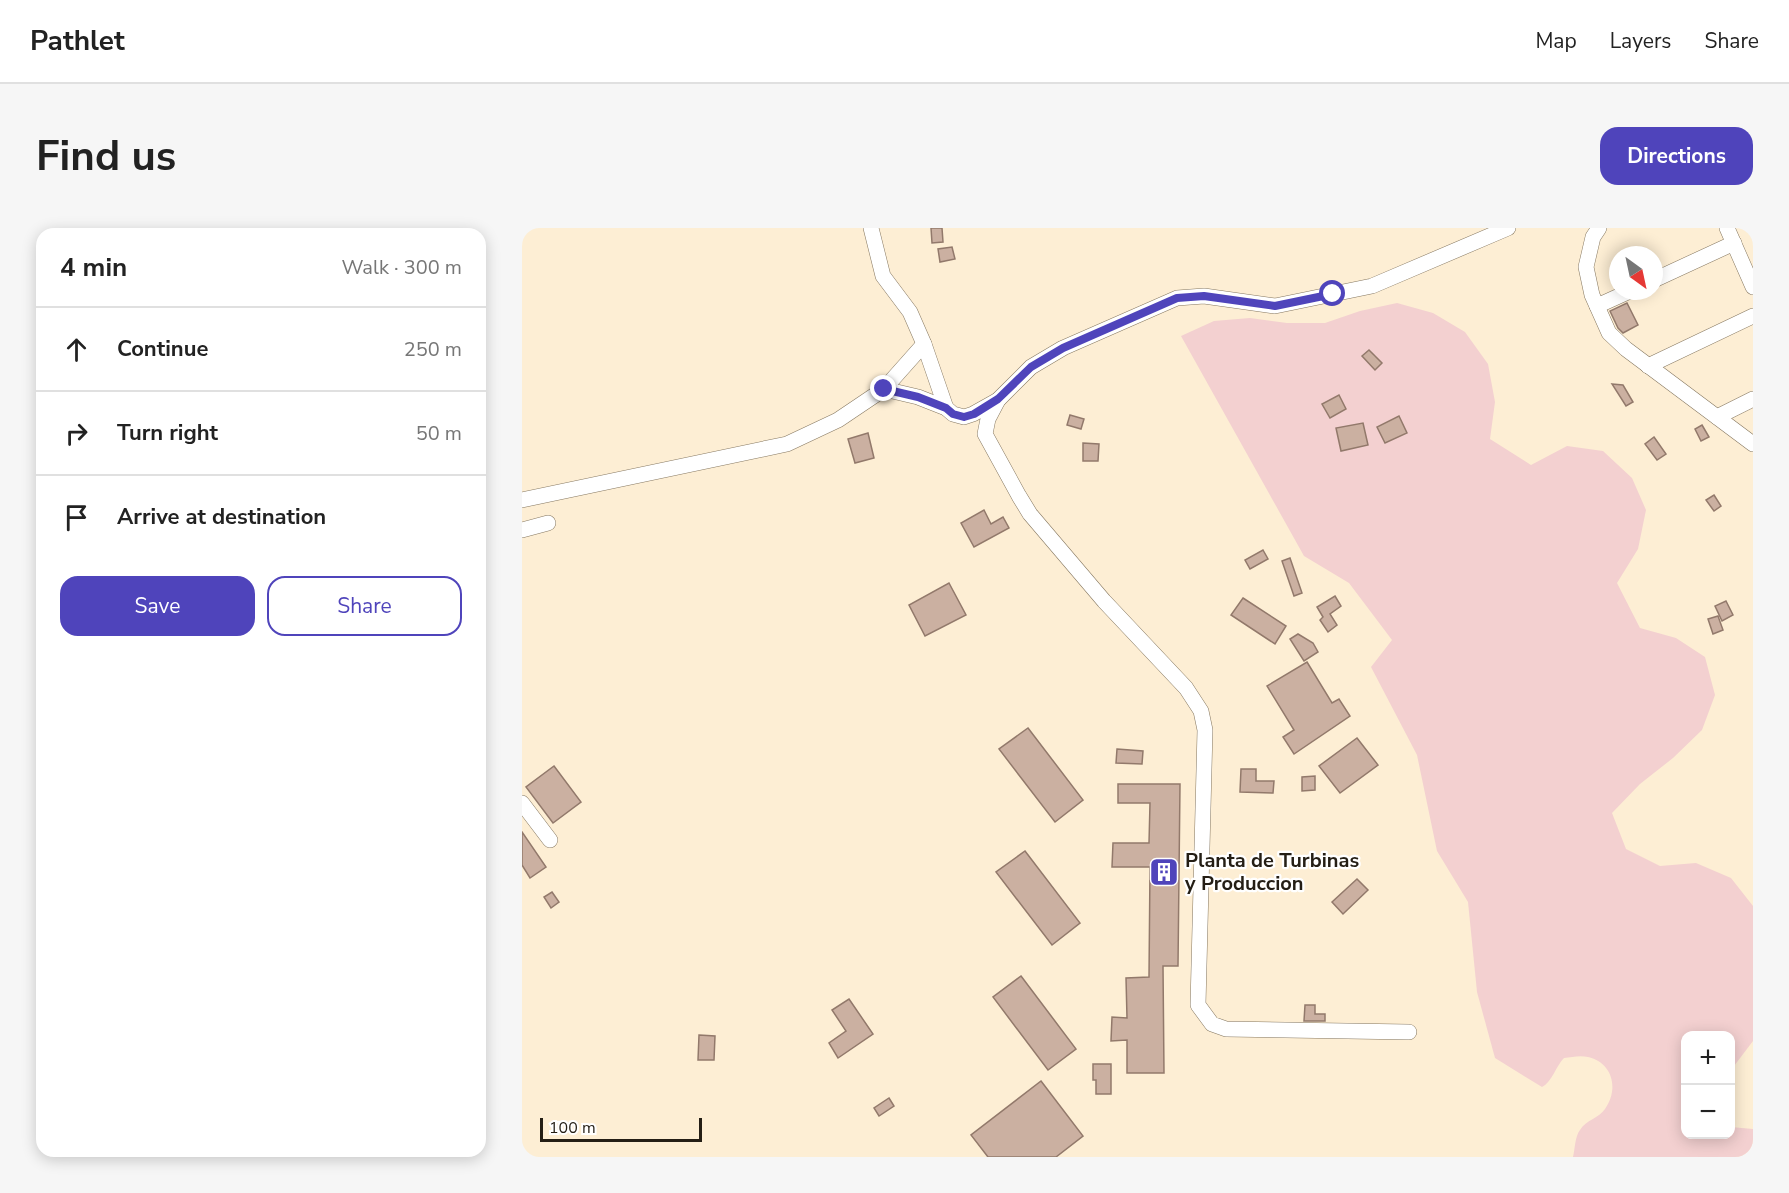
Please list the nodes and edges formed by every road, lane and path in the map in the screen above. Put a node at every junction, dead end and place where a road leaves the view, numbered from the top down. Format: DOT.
graph roads {
  1 [pos="871,228"];
  2 [pos="1508,228"];
  3 [pos="1599,228"];
  4 [pos="1727,228"];
  5 [pos="1734,243"];
  6 [pos="1663,276"];
  7 [pos="1753,287"];
  8 [pos="1610,300"];
  9 [pos="1597,306"];
  10 [pos="1753,316"];
  11 [pos="924,344"];
  12 [pos="1648,366"];
  13 [pos="884,389"];
  14 [pos="998,399"];
  15 [pos="1753,399"];
  16 [pos="946,408"];
  17 [pos="1717,417"];
  18 [pos="1753,444"];
  19 [pos="522,500"];
  20 [pos="548,523"];
  21 [pos="522,530"];
  22 [pos="522,803"];
  23 [pos="550,840"];
  24 [pos="1409,1032"];
  1 -- 11 [label="street"];
  2 -- 14 [label="street"];
  3 -- 9 [label="street"];
  4 -- 5 [label="street"];
  5 -- 6 [label="street"];
  5 -- 7 [label="street"];
  8 -- 9 [label="street"];
  9 -- 12 [label="street"];
  10 -- 12 [label="street"];
  11 -- 13 [label="street"];
  11 -- 16 [label="street"];
  12 -- 17 [label="street"];
  13 -- 16 [label="street"];
  13 -- 19 [label="street"];
  14 -- 16 [label="street"];
  14 -- 24 [label="street"];
  15 -- 17 [label="street"];
  17 -- 18 [label="street"];
  20 -- 21 [label="street"];
  22 -- 23 [label="street"];
}
